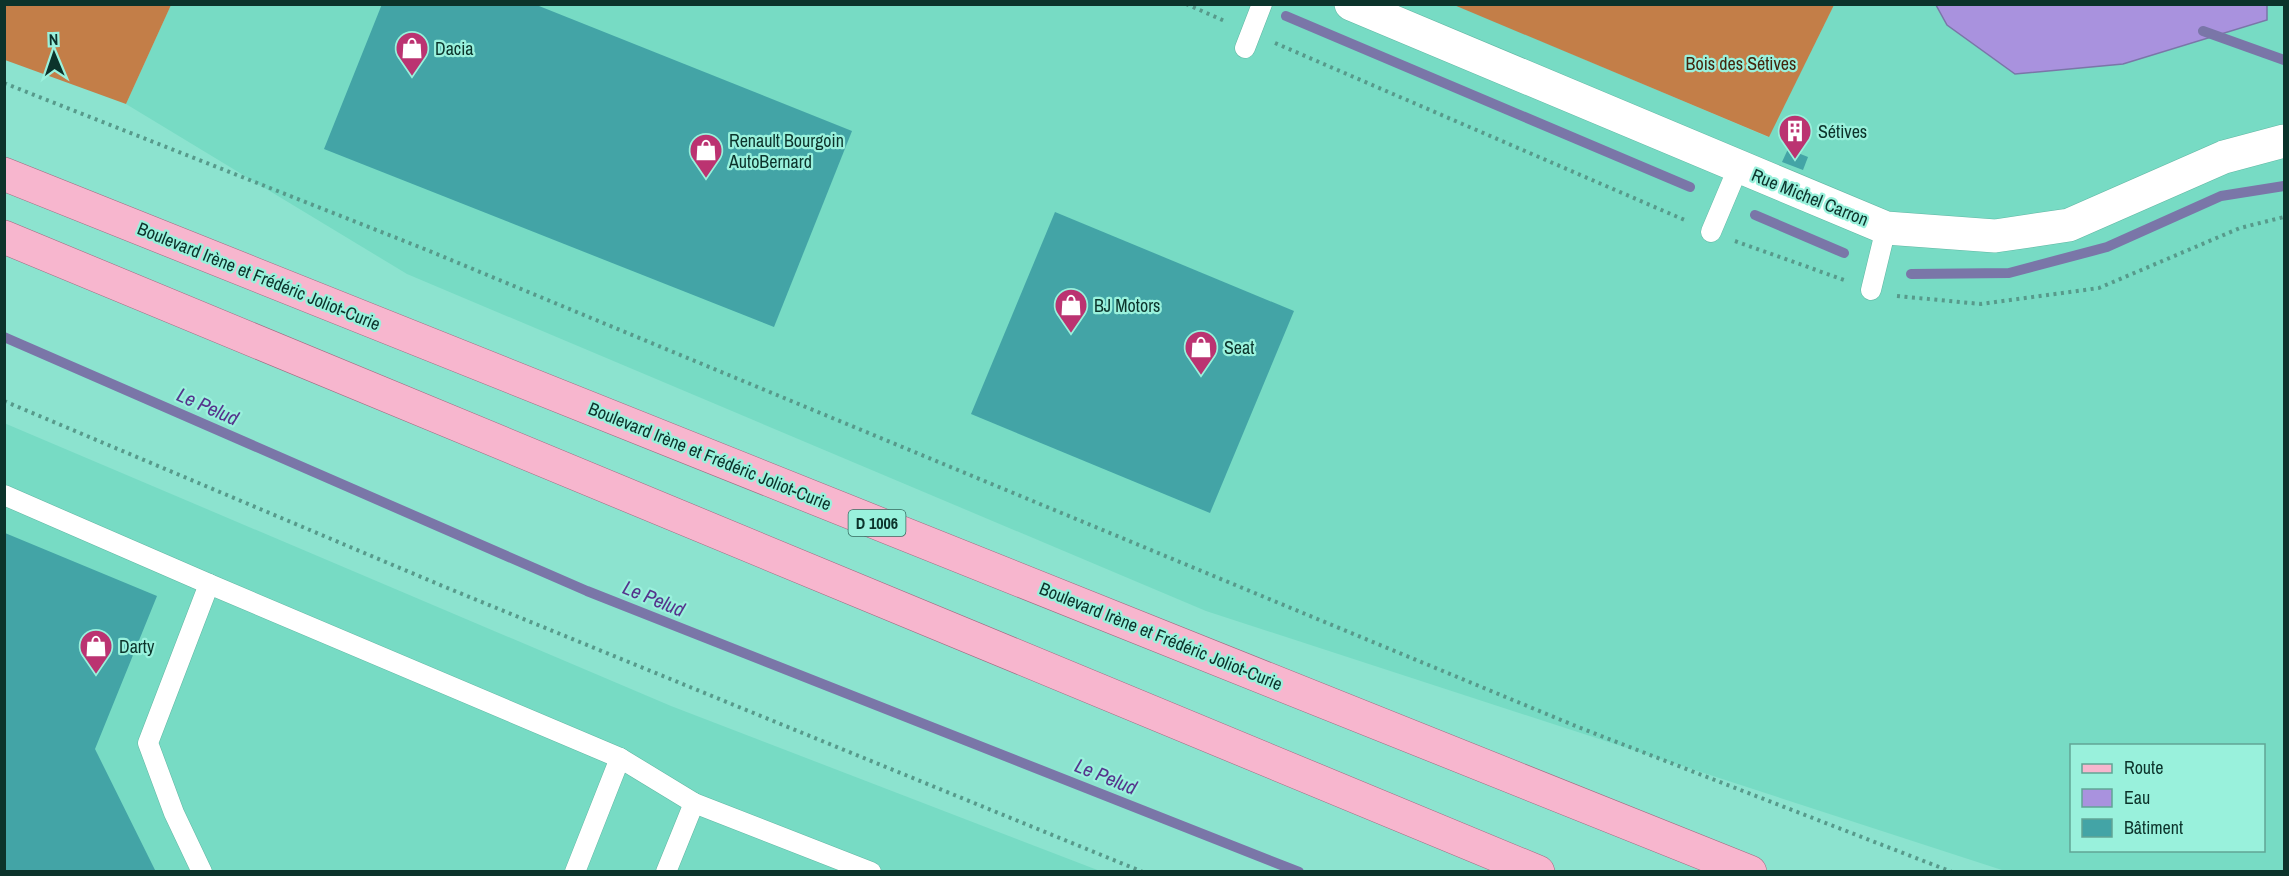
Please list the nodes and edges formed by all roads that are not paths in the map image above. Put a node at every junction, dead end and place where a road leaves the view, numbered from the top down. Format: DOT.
graph roads {
  1 [pos="1262,4"];
  2 [pos="1351,4"];
  3 [pos="1245,48"];
  4 [pos="2284,141"];
  5 [pos="1738,168"];
  6 [pos="4,174"];
  7 [pos="1886,228"];
  8 [pos="1711,232"];
  9 [pos="4,237"];
  10 [pos="1871,290"];
  11 [pos="4,495"];
  12 [pos="209,584"];
  13 [pos="620,758"];
  14 [pos="694,803"];
  15 [pos="202,872"];
  16 [pos="575,872"];
  17 [pos="666,872"];
  18 [pos="871,872"];
  19 [pos="1538,872"];
  20 [pos="1750,872"];
  1 -- 3 [label="lane"];
  2 -- 5 [label="street, Rue Michel Carron"];
  4 -- 7 [label="street, Rue Michel Carron"];
  5 -- 7 [label="street, Rue Michel Carron"];
  5 -- 8 [label="lane"];
  6 -- 20 [label="main road, Boulevard Irène et Frédéric Joliot-Curie / D 1006"];
  7 -- 10 [label="lane"];
  9 -- 19 [label="main road"];
  11 -- 12 [label="lane"];
  12 -- 13 [label="lane"];
  12 -- 15 [label="lane"];
  13 -- 14 [label="lane"];
  13 -- 16 [label="lane"];
  14 -- 17 [label="lane"];
  14 -- 18 [label="lane"];
}
